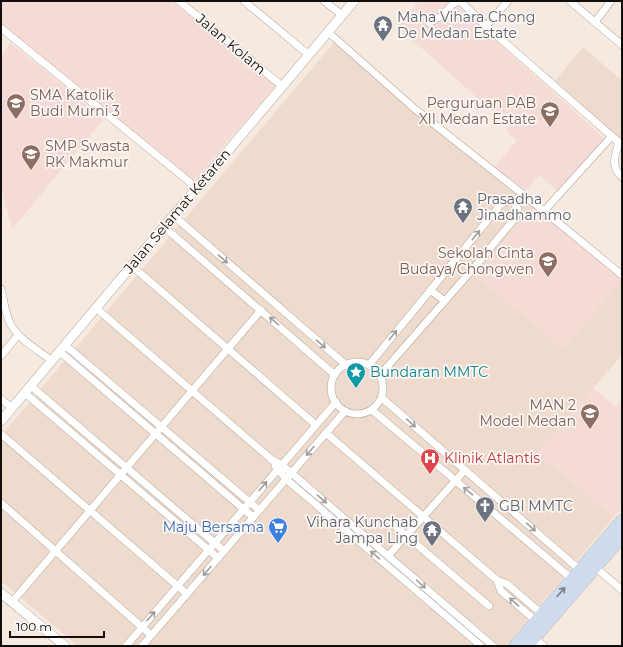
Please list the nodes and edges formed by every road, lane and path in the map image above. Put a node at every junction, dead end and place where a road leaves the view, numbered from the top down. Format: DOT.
graph roads {
  1 [pos="180,1"];
  2 [pos="244,1"];
  3 [pos="324,1"];
  4 [pos="354,1"];
  5 [pos="460,1"];
  6 [pos="508,1"];
  7 [pos="570,1"];
  8 [pos="611,1"];
  9 [pos="342,15"];
  10 [pos="595,22"];
  11 [pos="429,23"];
  12 [pos="486,26"];
  13 [pos="1,28"];
  14 [pos="328,32"];
  15 [pos="622,45"];
  16 [pos="309,55"];
  17 [pos="282,86"];
  18 [pos="612,136"];
  19 [pos="620,143"];
  20 [pos="622,177"];
  21 [pos="197,188"];
  22 [pos="544,211"];
  23 [pos="174,216"];
  24 [pos="164,227"];
  25 [pos="132,266"];
  26 [pos="622,275"];
  27 [pos="1,289"];
  28 [pos="430,290"];
  29 [pos="445,301"];
  30 [pos="96,308"];
  31 [pos="261,310"];
  32 [pos="18,335"];
  33 [pos="62,348"];
  34 [pos="228,349"];
  35 [pos="1,356"];
  36 [pos="52,361"];
  37 [pos="346,365"];
  38 [pos="369,365"];
  39 [pos="94,369"];
  40 [pos="335,374"];
  41 [pos="380,375"];
  42 [pos="88,376"];
  43 [pos="111,383"];
  44 [pos="28,389"];
  45 [pos="105,390"];
  46 [pos="192,391"];
  47 [pos="125,396"];
  48 [pos="382,398"];
  49 [pos="1,399"];
  50 [pos="336,402"];
  51 [pos="119,403"];
  52 [pos="138,407"];
  53 [pos="12,408"];
  54 [pos="372,410"];
  55 [pos="345,411"];
  56 [pos="132,414"];
  57 [pos="1,421"];
  58 [pos="316,425"];
  59 [pos="162,427"];
  60 [pos="326,433"];
  61 [pos="1,434"];
  62 [pos="156,434"];
  63 [pos="183,445"];
  64 [pos="177,452"];
  65 [pos="196,456"];
  66 [pos="190,463"];
  67 [pos="280,467"];
  68 [pos="127,468"];
  69 [pos="210,468"];
  70 [pos="465,470"];
  71 [pos="121,474"];
  72 [pos="204,475"];
  73 [pos="289,476"];
  74 [pos="455,480"];
  75 [pos="228,484"];
  76 [pos="222,490"];
  77 [pos="250,502"];
  78 [pos="1,503"];
  79 [pos="509,508"];
  80 [pos="243,509"];
  81 [pos="90,510"];
  82 [pos="259,510"];
  83 [pos="422,516"];
  84 [pos="253,518"];
  85 [pos="500,518"];
  86 [pos="622,521"];
  87 [pos="396,526"];
  88 [pos="405,535"];
  89 [pos="622,536"];
  90 [pos="214,543"];
  91 [pos="209,549"];
  92 [pos="56,551"];
  93 [pos="224,551"];
  94 [pos="388,556"];
  95 [pos="218,558"];
  96 [pos="595,567"];
  97 [pos="580,570"];
  98 [pos="572,579"];
  99 [pos="178,586"];
  100 [pos="622,590"];
  101 [pos="1,593"];
  102 [pos="187,594"];
  103 [pos="12,602"];
  104 [pos="489,606"];
  105 [pos="539,618"];
  106 [pos="467,624"];
  107 [pos="142,627"];
  108 [pos="462,630"];
  109 [pos="151,635"];
  110 [pos="532,641"];
  111 [pos="65,646"];
  112 [pos="126,646"];
  113 [pos="142,646"];
  114 [pos="481,646"];
  115 [pos="493,646"];
  116 [pos="515,646"];
  1 -- 17 [label="street, Jalan Kolam"];
  2 -- 16 [label="street"];
  3 -- 9 [label="street"];
  4 -- 9 [label="street, Jalan Selamat Ketaren"];
  5 -- 11 [label="street"];
  5 -- 12 [label="street"];
  6 -- 12 [label="street"];
  7 -- 10 [label="street"];
  8 -- 10 [label="street"];
  9 -- 14 [label="street, Jalan Selamat Ketaren"];
  10 -- 15 [label="street"];
  12 -- 18 [label="street"];
  13 -- 21 [label="street"];
  14 -- 16 [label="street, Jalan Selamat Ketaren"];
  14 -- 22 [label="street"];
  16 -- 17 [label="street, Jalan Selamat Ketaren"];
  17 -- 21 [label="street, Jalan Selamat Ketaren"];
  18 -- 19 [label="street"];
  18 -- 22 [label="street"];
  19 -- 20 [label="street"];
  21 -- 23 [label="street, Jalan Selamat Ketaren"];
  22 -- 26 [label="street"];
  23 -- 24 [label="street, Jalan Selamat Ketaren"];
  23 -- 37 [label="street, one-way"];
  24 -- 25 [label="street, Jalan Selamat Ketaren"];
  24 -- 31 [label="street"];
  25 -- 30 [label="street, Jalan Selamat Ketaren"];
  25 -- 34 [label="street"];
  27 -- 32 [label="street"];
  28 -- 29 [label="street"];
  28 -- 29 [label="street, one-way"];
  38 -- 28 [label="street, one-way"];
  29 -- 41 [label="street"];
  30 -- 33 [label="street, Jalan Selamat Ketaren"];
  30 -- 46 [label="street"];
  31 -- 34 [label="street"];
  40 -- 31 [label="street, one-way"];
  32 -- 35 [label="street"];
  32 -- 36 [label="street"];
  33 -- 36 [label="street, Jalan Selamat Ketaren"];
  33 -- 39 [label="street"];
  33 -- 42 [label="street"];
  34 -- 46 [label="street"];
  34 -- 58 [label="street"];
  36 -- 44 [label="street, Jalan Selamat Ketaren"];
  37 -- 38 [label="street"];
  37 -- 40 [label="street"];
  38 -- 41 [label="street"];
  39 -- 42 [label="street"];
  39 -- 43 [label="street"];
  40 -- 50 [label="street"];
  41 -- 48 [label="street"];
  42 -- 45 [label="street"];
  43 -- 45 [label="street"];
  43 -- 47 [label="street"];
  44 -- 53 [label="street, Jalan Selamat Ketaren"];
  44 -- 68 [label="street"];
  44 -- 71 [label="street"];
  45 -- 51 [label="street"];
  46 -- 59 [label="street"];
  46 -- 67 [label="street"];
  47 -- 51 [label="street"];
  47 -- 52 [label="street"];
  48 -- 54 [label="street"];
  48 -- 70 [label="street, one-way"];
  49 -- 53 [label="street"];
  50 -- 55 [label="street"];
  50 -- 58 [label="street"];
  51 -- 56 [label="street"];
  52 -- 56 [label="street"];
  52 -- 59 [label="street"];
  53 -- 57 [label="street, Jalan Selamat Ketaren"];
  54 -- 55 [label="street"];
  54 -- 74 [label="street"];
  55 -- 60 [label="street"];
  56 -- 62 [label="street"];
  58 -- 67 [label="street"];
  59 -- 62 [label="street"];
  59 -- 63 [label="street"];
  60 -- 73 [label="street, one-way"];
  60 -- 83 [label="street"];
  61 -- 81 [label="street"];
  62 -- 64 [label="street"];
  62 -- 68 [label="street"];
  63 -- 64 [label="street"];
  63 -- 65 [label="street"];
  64 -- 66 [label="street"];
  65 -- 66 [label="street"];
  65 -- 69 [label="street"];
  66 -- 72 [label="street"];
  67 -- 73 [label="street"];
  77 -- 67 [label="street, one-way"];
  68 -- 71 [label="street"];
  68 -- 90 [label="street"];
  69 -- 72 [label="street"];
  69 -- 75 [label="street"];
  70 -- 74 [label="street"];
  70 -- 79 [label="street"];
  71 -- 81 [label="street"];
  71 -- 91 [label="street"];
  72 -- 76 [label="street"];
  73 -- 82 [label="street"];
  73 -- 94 [label="street, one-way"];
  108 -- 73 [label="street, one-way"];
  74 -- 83 [label="street"];
  85 -- 74 [label="street, one-way"];
  75 -- 76 [label="street"];
  75 -- 77 [label="street"];
  76 -- 80 [label="street"];
  77 -- 80 [label="street"];
  77 -- 82 [label="street"];
  78 -- 92 [label="street"];
  79 -- 85 [label="street"];
  79 -- 97 [label="street, one-way"];
  80 -- 84 [label="street"];
  80 -- 90 [label="street"];
  81 -- 92 [label="street"];
  81 -- 99 [label="street"];
  82 -- 84 [label="street"];
  83 -- 88 [label="street"];
  83 -- 105 [label="street"];
  84 -- 93 [label="street"];
  85 -- 98 [label="street"];
  86 -- 97 [label="highway"];
  87 -- 88 [label="street"];
  88 -- 94 [label="street"];
  88 -- 104 [label="street"];
  89 -- 96 [label="highway"];
  90 -- 91 [label="street"];
  90 -- 93 [label="street"];
  91 -- 95 [label="street"];
  91 -- 99 [label="street"];
  92 -- 103 [label="street"];
  92 -- 107 [label="street"];
  93 -- 95 [label="street"];
  94 -- 106 [label="street, one-way"];
  95 -- 102 [label="street, one-way"];
  96 -- 100 [label="street"];
  96 -- 110 [label="highway"];
  97 -- 98 [label="highway"];
  105 -- 98 [label="highway, one-way"];
  99 -- 102 [label="street"];
  107 -- 99 [label="street, one-way"];
  101 -- 103 [label="street"];
  102 -- 109 [label="street"];
  103 -- 111 [label="street"];
  105 -- 110 [label="highway"];
  106 -- 108 [label="street"];
  106 -- 115 [label="street"];
  107 -- 109 [label="street"];
  107 -- 112 [label="street"];
  108 -- 114 [label="street"];
  109 -- 113 [label="street"];
  110 -- 116 [label="highway"];
}
